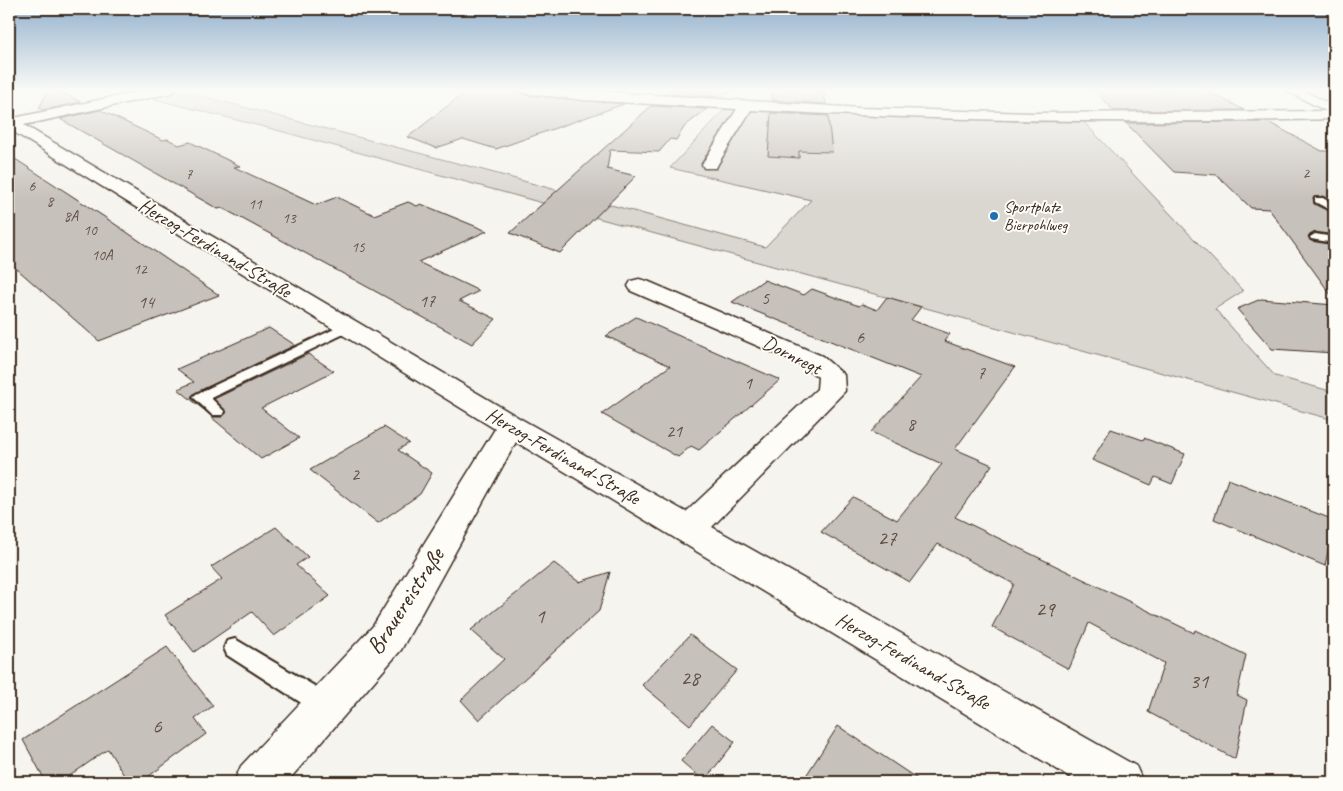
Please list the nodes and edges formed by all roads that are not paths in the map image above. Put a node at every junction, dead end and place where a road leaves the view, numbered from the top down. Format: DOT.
graph roads {
  1 [pos="15,126"];
  2 [pos="734,126"];
  3 [pos="710,164"];
  4 [pos="1319,200"];
  5 [pos="1334,209"];
  6 [pos="1315,237"];
  7 [pos="1334,240"];
  8 [pos="639,286"];
  9 [pos="345,328"];
  10 [pos="217,412"];
  11 [pos="511,426"];
  12 [pos="689,529"];
  13 [pos="234,648"];
  14 [pos="326,706"];
  15 [pos="257,782"];
  16 [pos="1120,782"];
  1 -- 9 [label="street, Herzog-Ferdinand-Straße"];
  2 -- 3 [label="street"];
  4 -- 5 [label="lane"];
  6 -- 7 [label="lane"];
  8 -- 12 [label="street, Dornregt"];
  9 -- 10 [label="lane"];
  9 -- 11 [label="street, Herzog-Ferdinand-Straße"];
  11 -- 12 [label="street, Herzog-Ferdinand-Straße"];
  11 -- 14 [label="street, Brauereistraße"];
  12 -- 16 [label="street, Herzog-Ferdinand-Straße"];
  13 -- 14 [label="lane"];
  14 -- 15 [label="street, Brauereistraße"];
}
